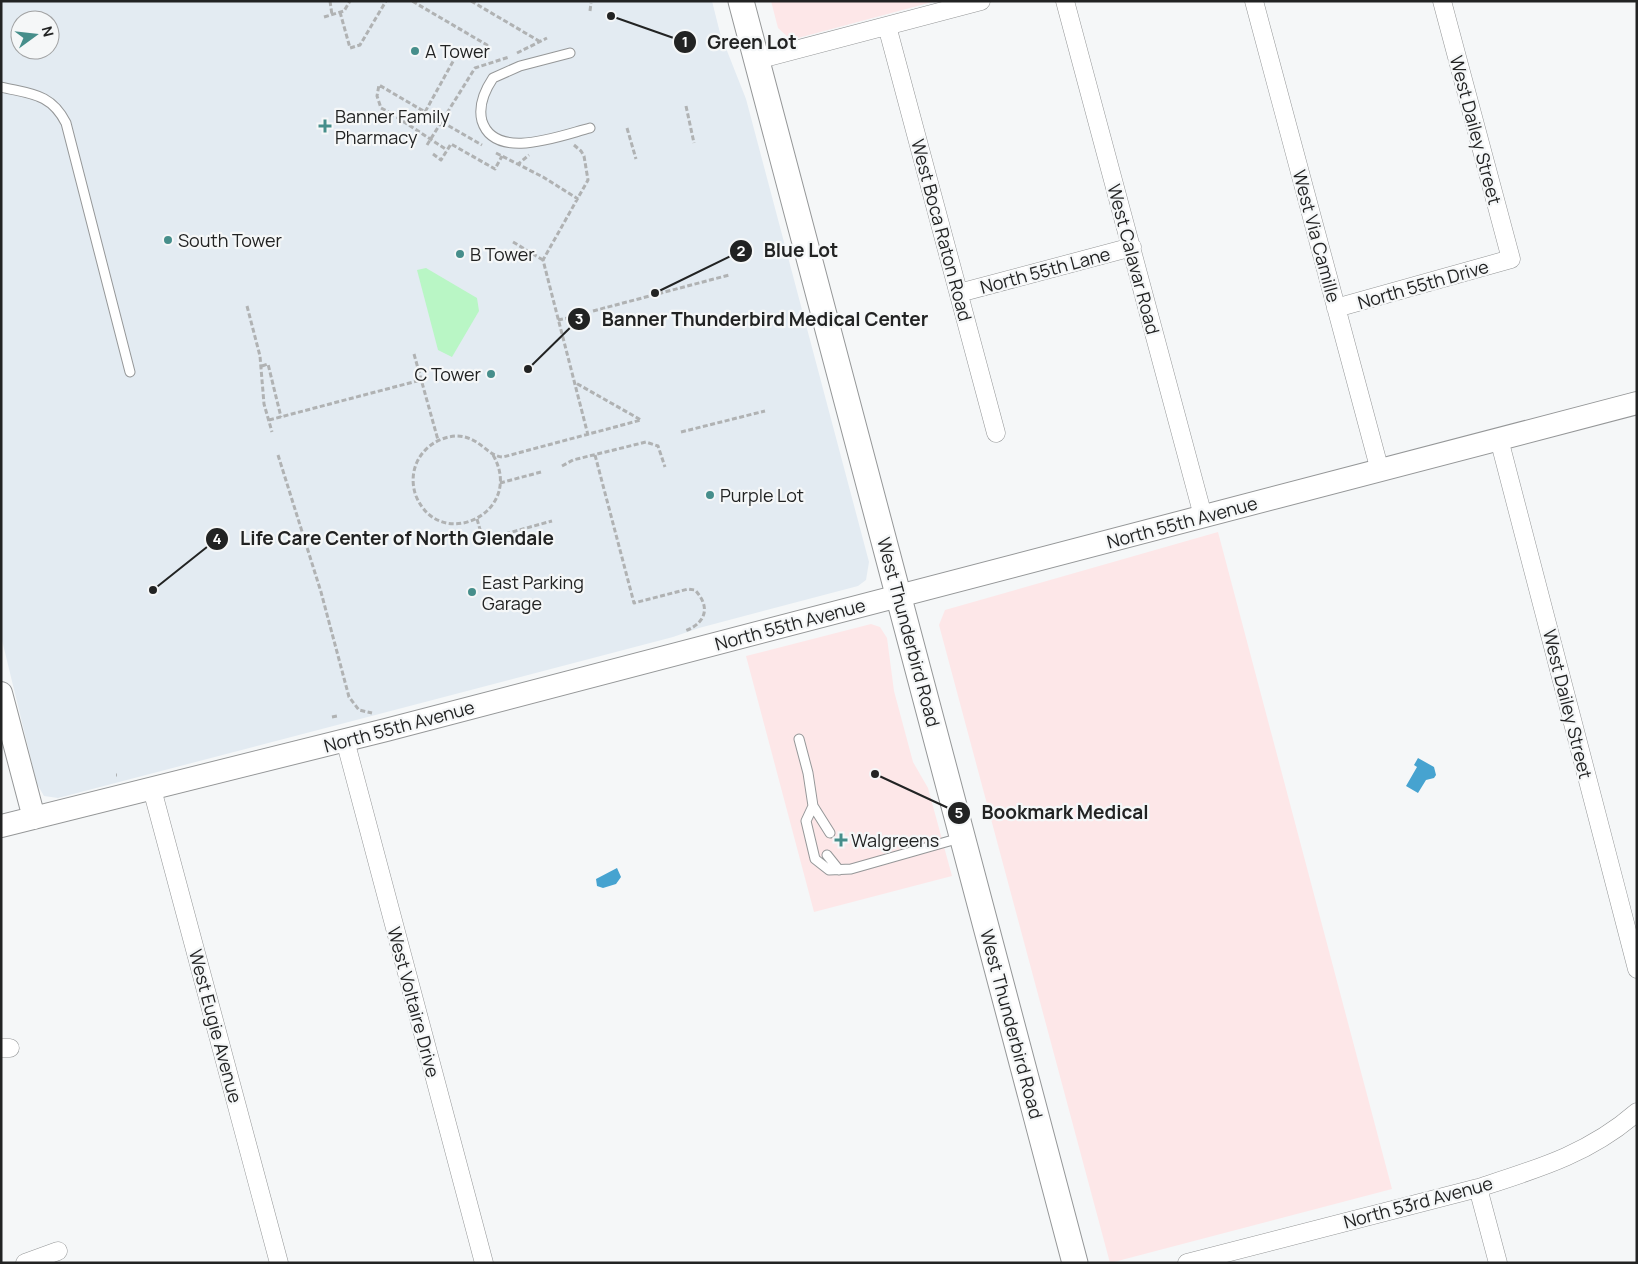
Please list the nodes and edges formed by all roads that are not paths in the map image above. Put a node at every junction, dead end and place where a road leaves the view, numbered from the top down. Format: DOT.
graph roads {
  1 [pos="741,1"];
  2 [pos="980,1"];
  3 [pos="1065,1"];
  4 [pos="1254,1"];
  5 [pos="1442,1"];
  6 [pos="888,26"];
  7 [pos="570,53"];
  8 [pos="757,60"];
  9 [pos="1,87"];
  10 [pos="590,128"];
  11 [pos="1132,247"];
  12 [pos="1511,259"];
  13 [pos="958,293"];
  14 [pos="1336,308"];
  15 [pos="130,372"];
  16 [pos="1637,403"];
  17 [pos="996,433"];
  18 [pos="1499,439"];
  19 [pos="1380,470"];
  20 [pos="1203,516"];
  21 [pos="899,596"];
  22 [pos="1,693"];
  23 [pos="799,739"];
  24 [pos="345,740"];
  25 [pos="152,789"];
  26 [pos="813,806"];
  27 [pos="34,818"];
  28 [pos="1,826"];
  29 [pos="825,832"];
  30 [pos="963,837"];
  31 [pos="831,854"];
  32 [pos="839,870"];
  33 [pos="1637,969"];
  34 [pos="1637,1112"];
  35 [pos="1478,1188"];
  36 [pos="58,1251"];
  37 [pos="25,1263"];
  38 [pos="279,1263"];
  39 [pos="484,1263"];
  40 [pos="1075,1263"];
  41 [pos="1187,1263"];
  42 [pos="1498,1263"];
  1 -- 8 [label="main road, West Thunderbird Road"];
  2 -- 6 [label="street"];
  3 -- 11 [label="street, West Calavar Road"];
  4 -- 14 [label="street, West Via Camille"];
  5 -- 12 [label="street, West Dailey Street"];
  6 -- 8 [label="street"];
  6 -- 13 [label="street, West Boca Raton Road"];
  7 -- 10 [label="lane"];
  8 -- 21 [label="main road, West Thunderbird Road"];
  9 -- 15 [label="lane"];
  11 -- 13 [label="street, North 55th Lane"];
  11 -- 20 [label="street, West Calavar Road"];
  12 -- 14 [label="street, North 55th Drive"];
  13 -- 17 [label="street, West Boca Raton Road"];
  14 -- 19 [label="street, West Via Camille"];
  16 -- 18 [label="street, North 55th Avenue"];
  18 -- 19 [label="street, North 55th Avenue"];
  18 -- 33 [label="street, West Dailey Street"];
  19 -- 20 [label="street, North 55th Avenue"];
  20 -- 21 [label="street, North 55th Avenue"];
  21 -- 24 [label="street, North 55th Avenue"];
  21 -- 30 [label="main road, West Thunderbird Road"];
  22 -- 27 [label="street"];
  23 -- 26 [label="lane"];
  24 -- 25 [label="street, North 55th Avenue"];
  24 -- 39 [label="street, West Voltaire Drive"];
  25 -- 27 [label="street, North 55th Avenue"];
  25 -- 38 [label="street, West Eugie Avenue"];
  26 -- 29 [label="lane"];
  26 -- 32 [label="lane"];
  27 -- 28 [label="street, North 55th Avenue"];
  30 -- 32 [label="lane"];
  30 -- 40 [label="main road, West Thunderbird Road"];
  31 -- 32 [label="lane"];
  34 -- 35 [label="street, North 53rd Avenue"];
  35 -- 41 [label="street, North 53rd Avenue"];
  35 -- 42 [label="street"];
  36 -- 37 [label="street"];
}
